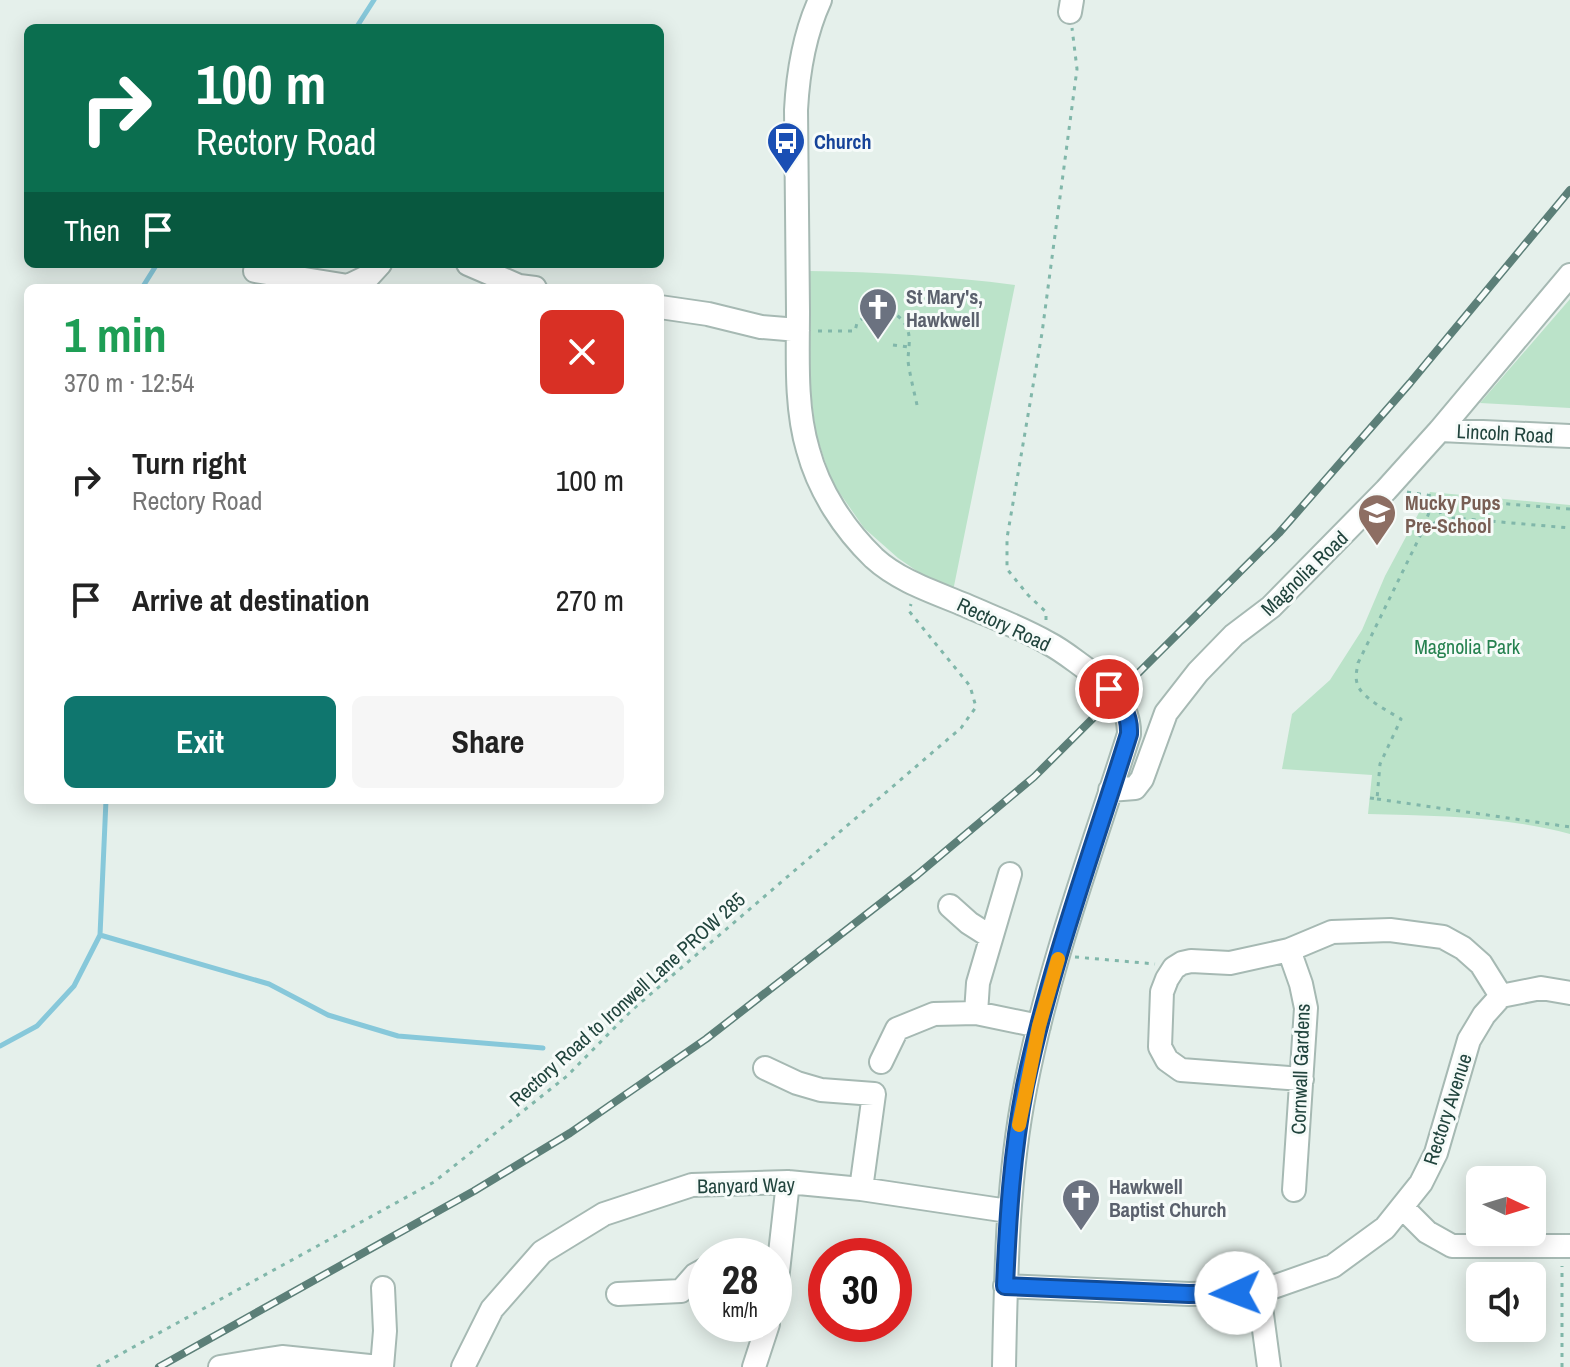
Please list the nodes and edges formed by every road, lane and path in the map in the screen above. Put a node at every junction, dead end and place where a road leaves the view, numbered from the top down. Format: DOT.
graph roads {
  1 [pos="820,0"];
  2 [pos="1071,6"];
  3 [pos="376,268"];
  4 [pos="477,268"];
  5 [pos="255,271"];
  6 [pos="1570,275"];
  7 [pos="336,284"];
  8 [pos="352,284"];
  9 [pos="514,284"];
  10 [pos="664,308"];
  11 [pos="798,330"];
  12 [pos="893,345"];
  13 [pos="908,347"];
  14 [pos="917,405"];
  15 [pos="1440,430"];
  16 [pos="1570,436"];
  17 [pos="1386,490"];
  18 [pos="1434,498"];
  19 [pos="1570,509"];
  20 [pos="1443,519"];
  21 [pos="1424,528"];
  22 [pos="1570,528"];
  23 [pos="915,584"];
  24 [pos="1043,640"];
  25 [pos="1110,790"];
  26 [pos="1370,798"];
  27 [pos="1377,799"];
  28 [pos="1570,827"];
  29 [pos="1010,874"];
  30 [pos="950,906"];
  31 [pos="991,937"];
  32 [pos="1289,950"];
  33 [pos="1059,954"];
  34 [pos="1174,968"];
  35 [pos="1570,993"];
  36 [pos="1501,996"];
  37 [pos="976,1013"];
  38 [pos="1039,1026"];
  39 [pos="881,1062"];
  40 [pos="765,1068"];
  41 [pos="1302,1079"];
  42 [pos="788,1182"];
  43 [pos="861,1189"];
  44 [pos="1294,1190"];
  45 [pos="1402,1207"];
  46 [pos="1008,1211"];
  47 [pos="781,1238"];
  48 [pos="1566,1246"];
  49 [pos="688,1283"];
  50 [pos="1005,1286"];
  51 [pos="383,1288"];
  52 [pos="1259,1292"];
  53 [pos="618,1294"];
  54 [pos="762,1342"];
  55 [pos="97,1367"];
  56 [pos="220,1367"];
  57 [pos="380,1367"];
  58 [pos="463,1367"];
  59 [pos="754,1367"];
  60 [pos="1004,1367"];
  61 [pos="1269,1367"];
  62 [pos="1562,1367"];
  1 -- 11 [label="street, Rectory Road"];
  2 -- 24 [label="path"];
  3 -- 8 [label="street"];
  4 -- 9 [label="street"];
  5 -- 7 [label="street"];
  6 -- 15 [label="street, Magnolia Road"];
  10 -- 11 [label="street"];
  11 -- 13 [label="path"];
  11 -- 23 [label="street, Rectory Road"];
  12 -- 13 [label="path"];
  13 -- 14 [label="path"];
  15 -- 16 [label="street, Lincoln Road"];
  15 -- 17 [label="street, Magnolia Road"];
  17 -- 18 [label="path"];
  17 -- 25 [label="street, Magnolia Road"];
  18 -- 19 [label="path"];
  18 -- 20 [label="path"];
  18 -- 21 [label="path"];
  20 -- 21 [label="path"];
  20 -- 22 [label="path"];
  21 -- 27 [label="path"];
  23 -- 24 [label="street, Rectory Road"];
  23 -- 55 [label="path, Rectory Road to Ironwell Lane PROW 285"];
  24 -- 25 [label="street, Rectory Road"];
  25 -- 33 [label="street, Rectory Road"];
  26 -- 27 [label="path"];
  27 -- 28 [label="path"];
  29 -- 31 [label="street"];
  30 -- 31 [label="street"];
  31 -- 37 [label="street"];
  32 -- 34 [label="street"];
  32 -- 36 [label="street"];
  32 -- 41 [label="street, Cornwall Gardens"];
  33 -- 34 [label="path"];
  33 -- 38 [label="street, Rectory Road"];
  34 -- 41 [label="street"];
  35 -- 36 [label="street"];
  36 -- 45 [label="street, Rectory Avenue"];
  37 -- 38 [label="street"];
  37 -- 39 [label="street"];
  38 -- 46 [label="street, Rectory Road"];
  40 -- 43 [label="street"];
  41 -- 44 [label="street, Cornwall Gardens"];
  42 -- 43 [label="street, Banyard Way"];
  42 -- 47 [label="street"];
  42 -- 58 [label="street, Banyard Way"];
  43 -- 46 [label="street, Banyard Way"];
  45 -- 48 [label="street"];
  45 -- 52 [label="street, Rectory Avenue"];
  46 -- 50 [label="street, Rectory Road"];
  48 -- 62 [label="path"];
  49 -- 53 [label="street"];
  50 -- 52 [label="street, Rectory Avenue"];
  50 -- 60 [label="street, Rectory Road"];
  51 -- 57 [label="street"];
  52 -- 61 [label="street"];
  54 -- 59 [label="street"];
  56 -- 57 [label="street"];
}
